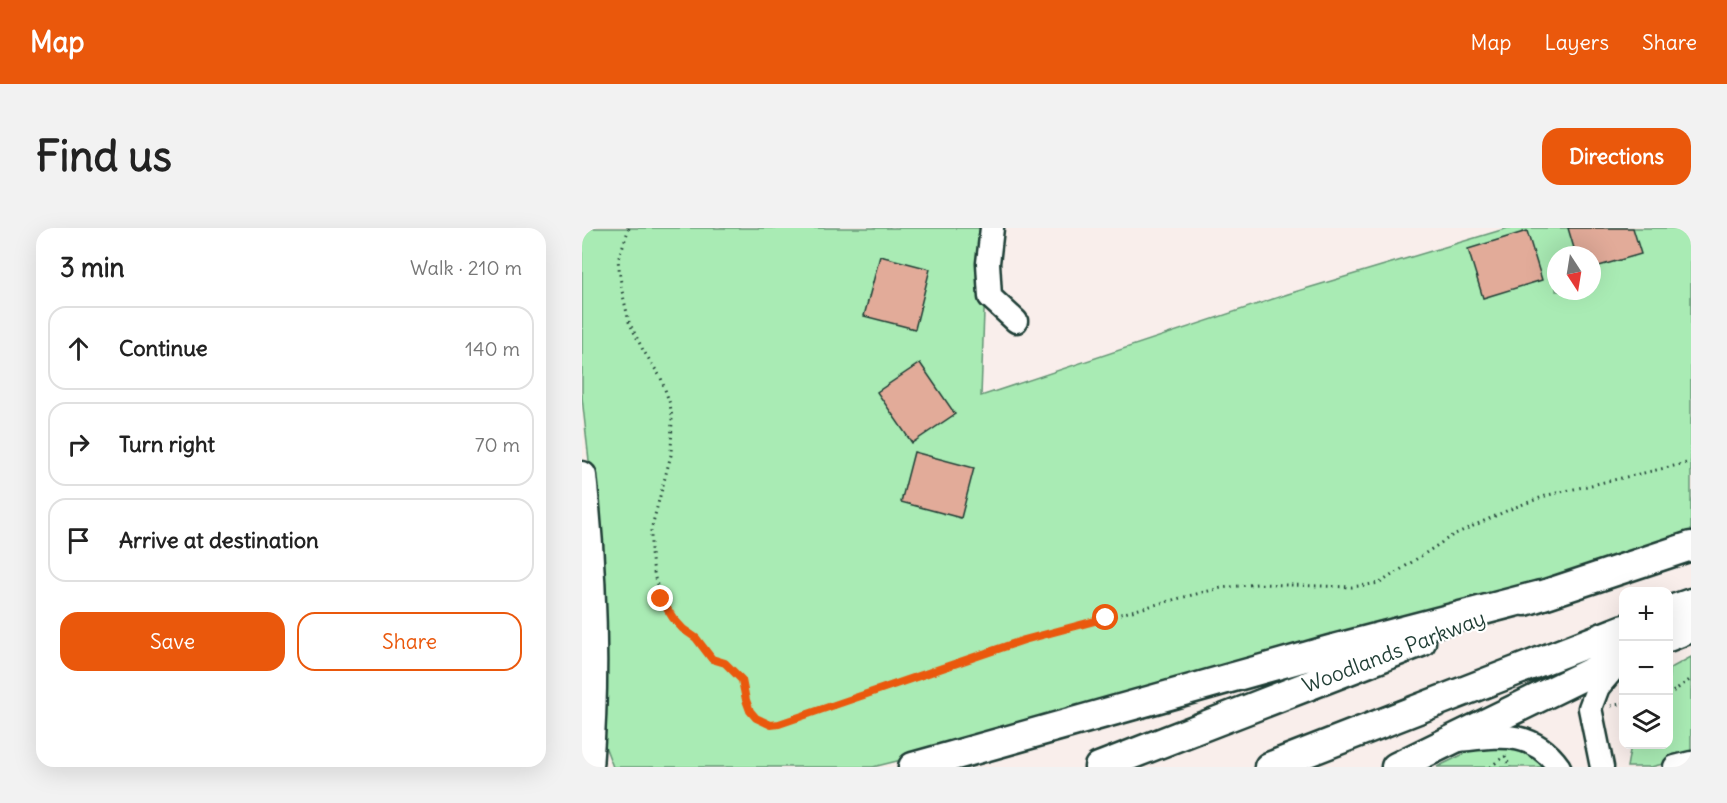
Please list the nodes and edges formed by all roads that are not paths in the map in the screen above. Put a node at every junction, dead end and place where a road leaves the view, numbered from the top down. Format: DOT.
graph roads {
  1 [pos="992,228"];
  2 [pos="1017,321"];
  3 [pos="582,476"];
  4 [pos="1691,546"];
  5 [pos="1541,595"];
  6 [pos="1691,603"];
  7 [pos="1673,609"];
  8 [pos="1691,628"];
  9 [pos="1619,631"];
  10 [pos="1673,636"];
  11 [pos="1619,659"];
  12 [pos="1619,662"];
  13 [pos="591,729"];
  14 [pos="1452,741"];
  15 [pos="1691,763"];
  16 [pos="588,767"];
  17 [pos="595,767"];
  18 [pos="913,767"];
  19 [pos="1099,767"];
  20 [pos="1269,767"];
  21 [pos="1396,767"];
  22 [pos="1559,767"];
  23 [pos="1602,767"];
  24 [pos="1675,767"];
  1 -- 2 [label="street"];
  3 -- 13 [label="main road"];
  4 -- 5 [label="main road, Woodlands Parkway"];
  5 -- 18 [label="main road"];
  5 -- 19 [label="main road, Woodlands Parkway"];
  6 -- 7 [label="main road"];
  8 -- 10 [label="main road"];
  9 -- 20 [label="main road"];
  11 -- 14 [label="main road"];
  12 -- 23 [label="street"];
  13 -- 16 [label="main road"];
  13 -- 17 [label="main road"];
  14 -- 21 [label="main road"];
  14 -- 22 [label="street"];
  15 -- 24 [label="street"];
}
